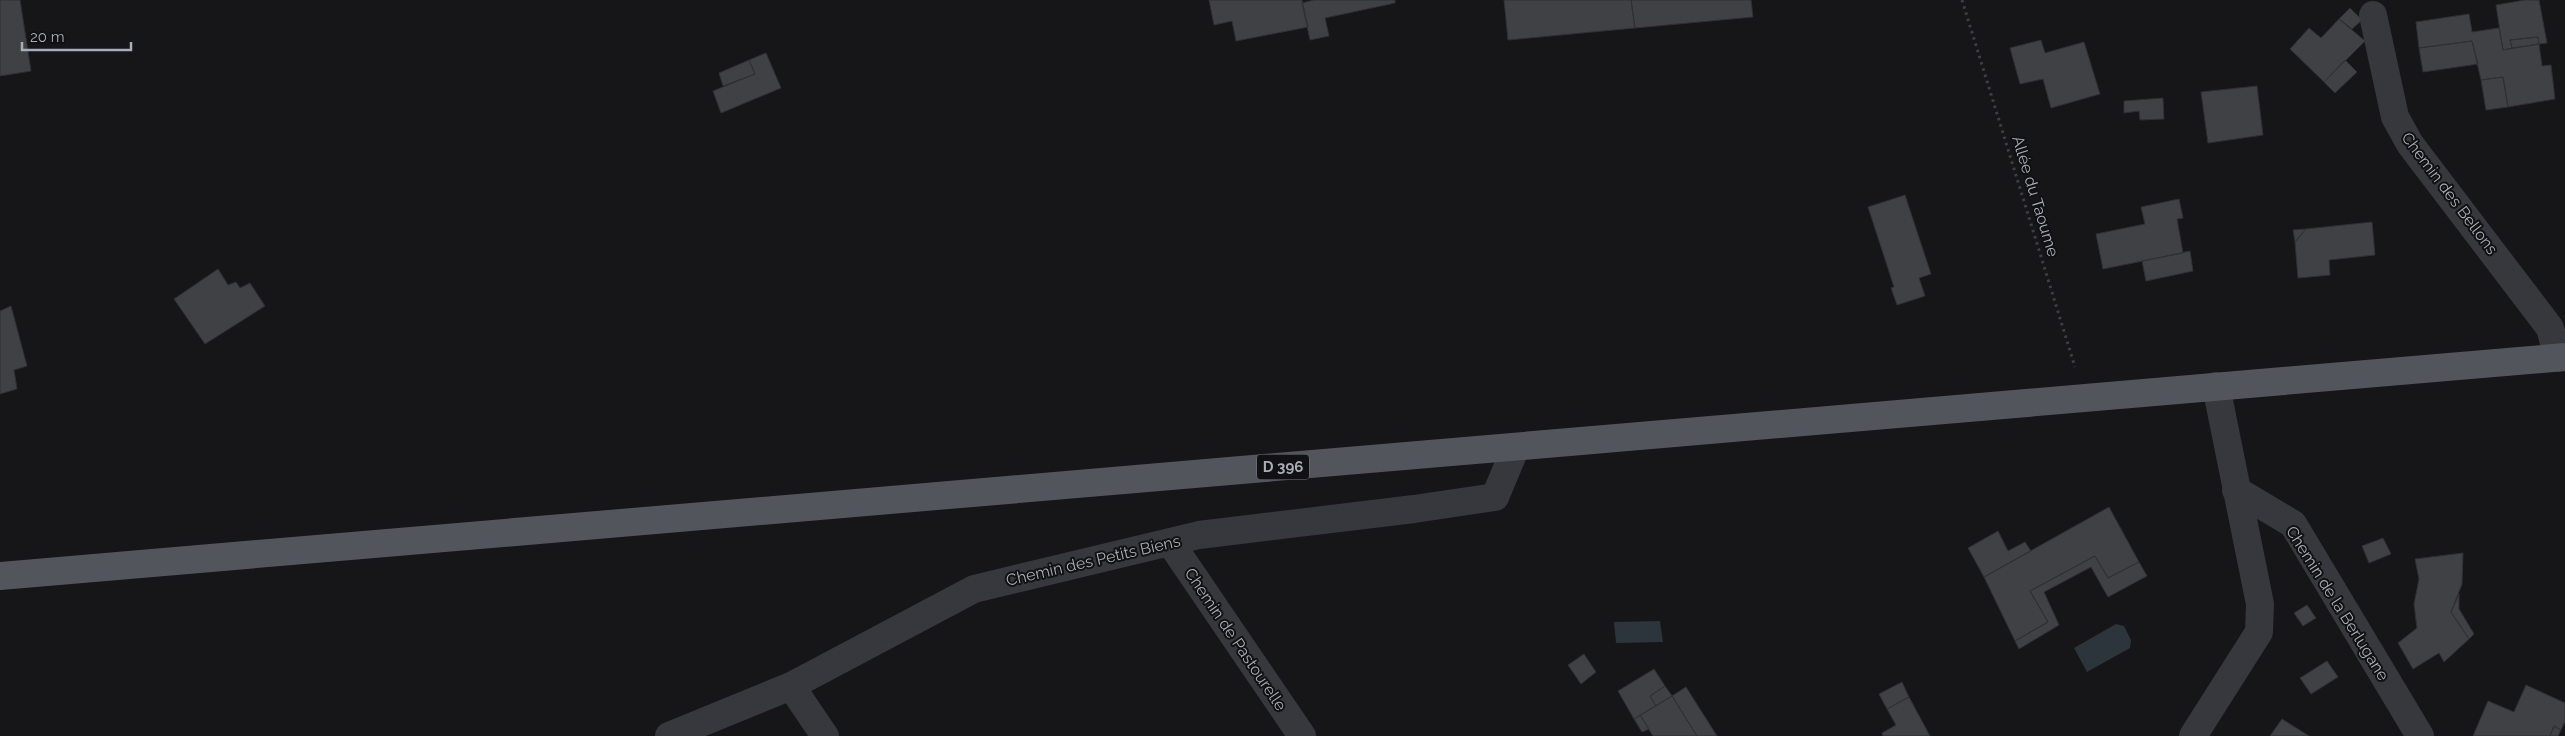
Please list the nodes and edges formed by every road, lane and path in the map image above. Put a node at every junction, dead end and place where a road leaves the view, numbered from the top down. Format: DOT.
graph roads {
  1 [pos="1962,0"];
  2 [pos="2373,15"];
  3 [pos="2562,357"];
  4 [pos="2216,386"];
  5 [pos="2085,400"];
  6 [pos="1516,447"];
  7 [pos="2236,490"];
  8 [pos="1170,542"];
  9 [pos="0,576"];
  10 [pos="791,686"];
  11 [pos="669,736"];
  12 [pos="826,736"];
  13 [pos="1302,736"];
  14 [pos="2193,736"];
  15 [pos="2420,736"];
  1 -- 5 [label="path, Allée du Taoume"];
  2 -- 3 [label="street, Chemin des Bellons"];
  3 -- 4 [label="main road, D 396"];
  4 -- 5 [label="main road, D 396"];
  4 -- 7 [label="street"];
  5 -- 6 [label="main road, D 396"];
  6 -- 8 [label="street, Chemin des Petits Biens"];
  6 -- 9 [label="main road, D 396"];
  7 -- 14 [label="street"];
  7 -- 15 [label="street, Chemin de la Berlugane"];
  8 -- 10 [label="street, Chemin des Petits Biens"];
  8 -- 13 [label="street, Chemin de Pastourelle"];
  10 -- 11 [label="street, Chemin des Petits Biens"];
  10 -- 12 [label="street"];
}
